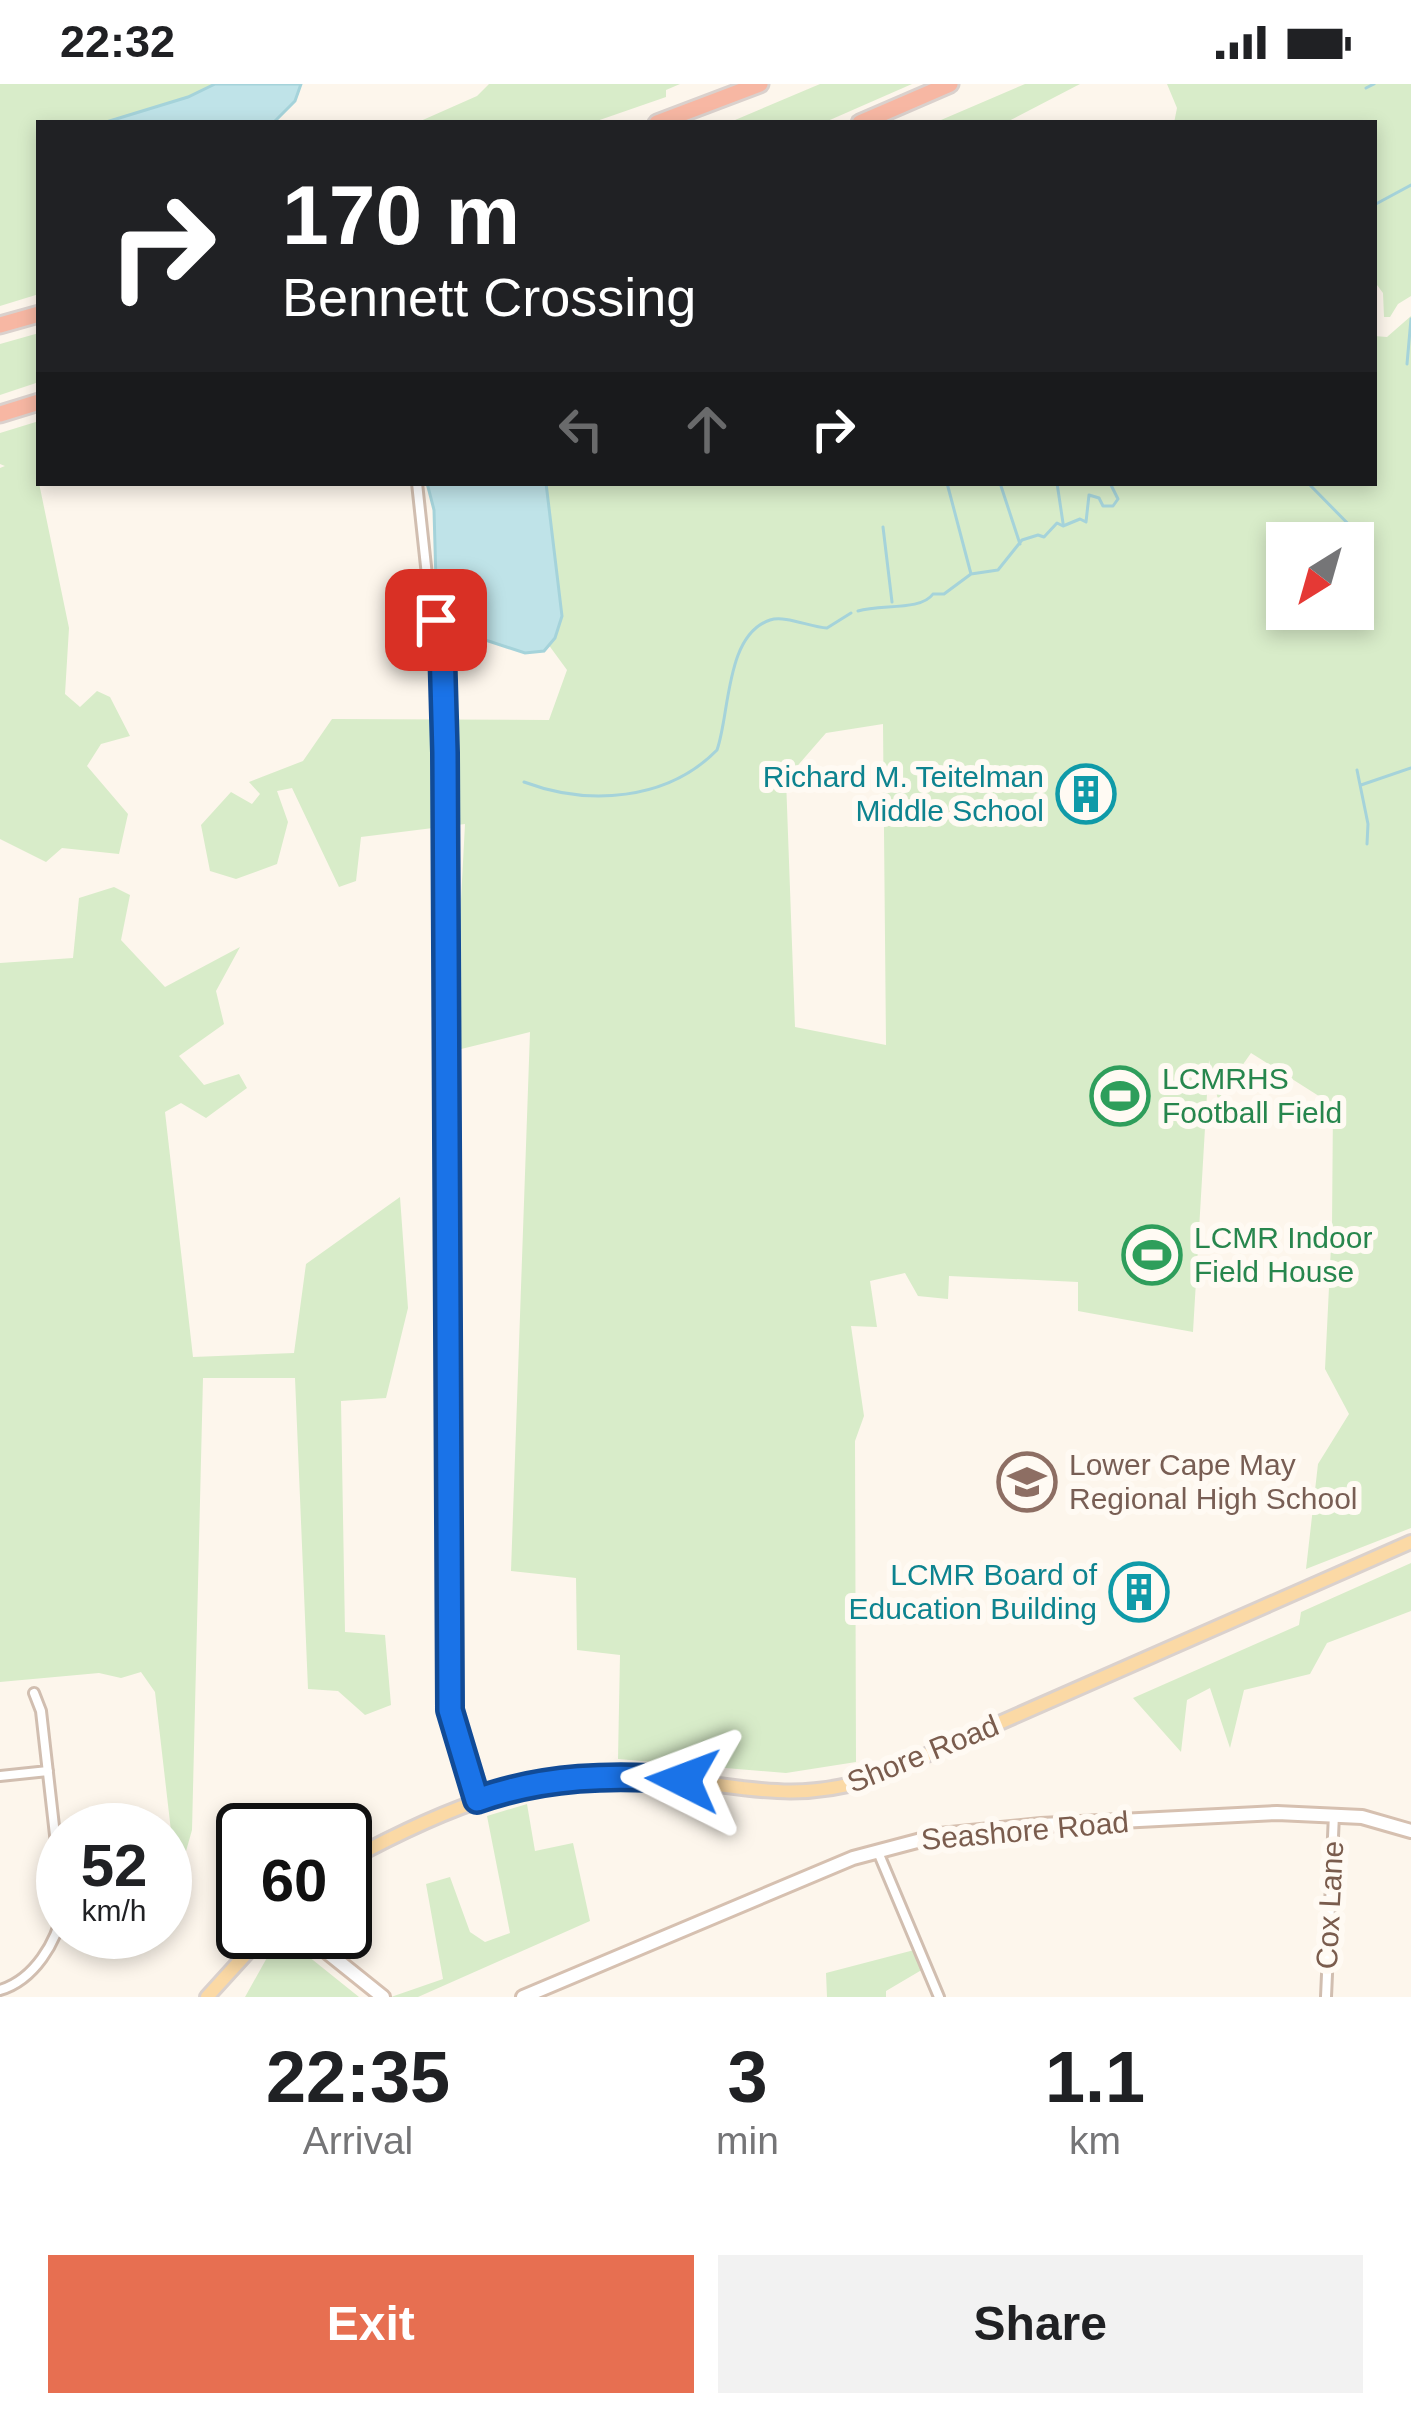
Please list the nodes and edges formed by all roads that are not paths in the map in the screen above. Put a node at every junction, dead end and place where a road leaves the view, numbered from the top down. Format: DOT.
graph roads {
  1 [pos="760,84"];
  2 [pos="950,84"];
  3 [pos="665,120"];
  4 [pos="867,120"];
  5 [pos="36,315"];
  6 [pos="0,325"];
  7 [pos="36,402"];
  8 [pos="0,414"];
  9 [pos="417,486"];
  10 [pos="1411,1542"];
  11 [pos="34,1693"];
  12 [pos="48,1771"];
  13 [pos="0,1776"];
  14 [pos="477,1800"];
  15 [pos="52,1803"];
  16 [pos="1334,1814"];
  17 [pos="1411,1831"];
  18 [pos="372,1849"];
  19 [pos="878,1850"];
  20 [pos="40,1959"];
  21 [pos="241,1959"];
  22 [pos="336,1959"];
  23 [pos="0,1990"];
  24 [pos="207,1997"];
  25 [pos="383,1997"];
  26 [pos="523,1997"];
  27 [pos="939,1997"];
  28 [pos="1326,1997"];
  1 -- 3 [label="highway"];
  2 -- 4 [label="highway"];
  5 -- 6 [label="highway"];
  7 -- 8 [label="highway"];
  9 -- 14 [label="street"];
  10 -- 14 [label="main road, Shore Road"];
  11 -- 12 [label="street"];
  12 -- 13 [label="street"];
  12 -- 15 [label="street"];
  14 -- 18 [label="main road, Shore Road"];
  16 -- 17 [label="street, Seashore Road"];
  16 -- 19 [label="street, Seashore Road"];
  16 -- 28 [label="street, Cox Lane"];
  19 -- 26 [label="street, Seashore Road"];
  19 -- 27 [label="street"];
  20 -- 23 [label="street"];
  21 -- 24 [label="main road"];
  22 -- 25 [label="street"];
}
